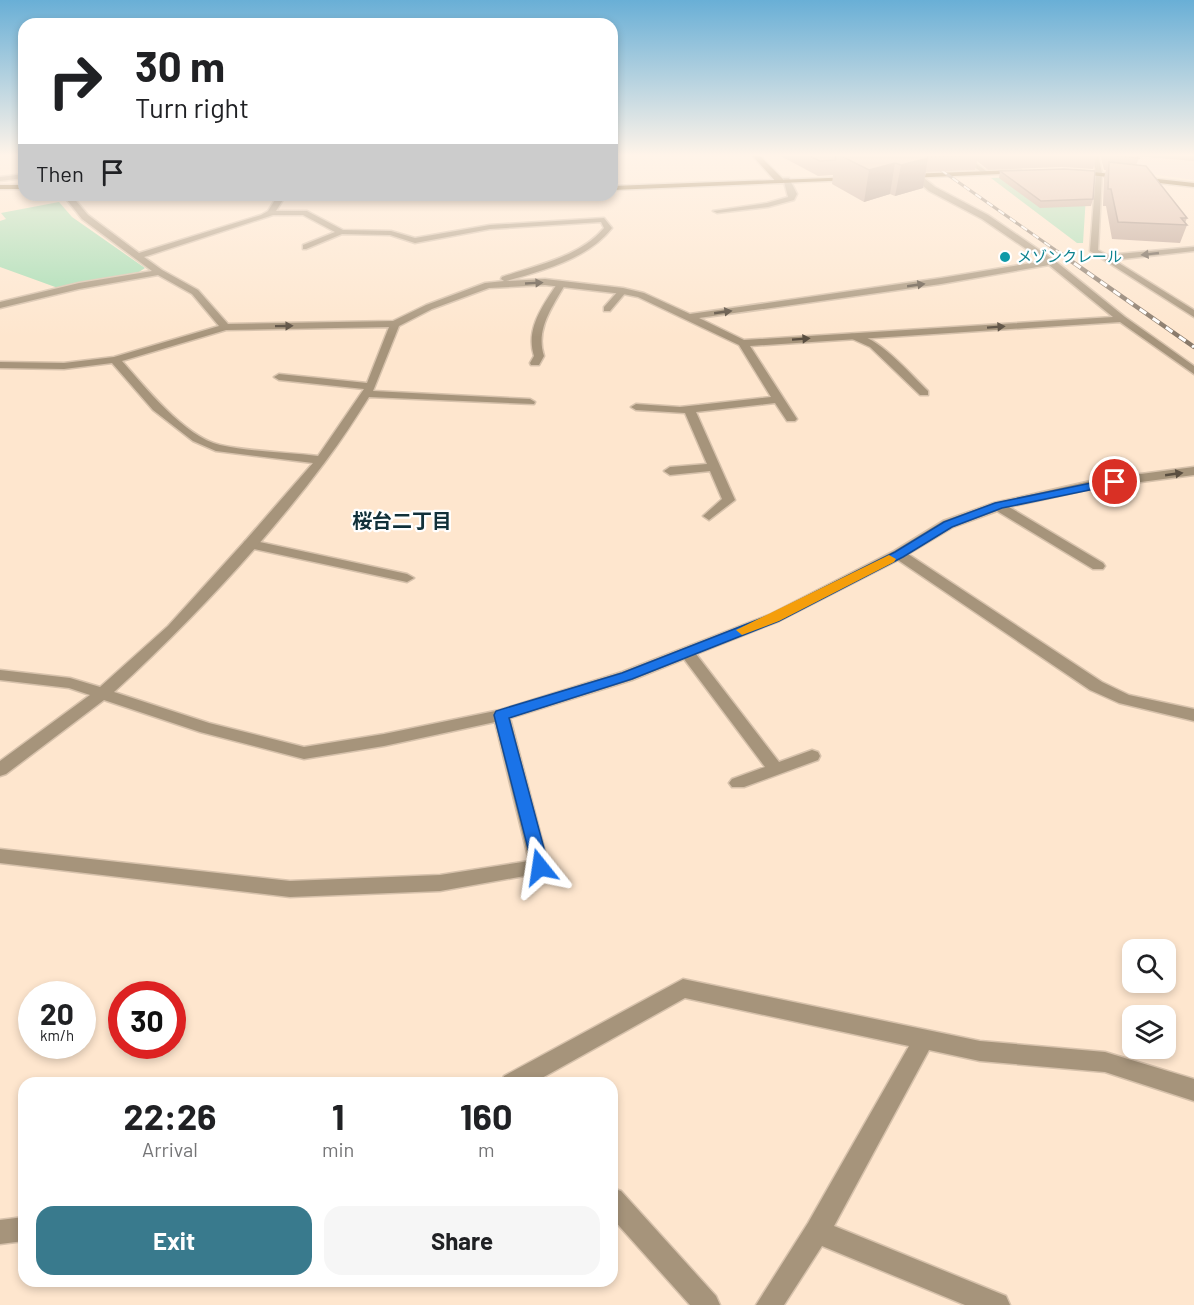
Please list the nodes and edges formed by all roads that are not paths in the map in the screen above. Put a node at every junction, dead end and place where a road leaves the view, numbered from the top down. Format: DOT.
graph roads {
  1 [pos="83,215"];
  2 [pos="265,215"];
  3 [pos="308,215"];
  4 [pos="981,215"];
  5 [pos="1096,215"];
  6 [pos="341,232"];
  7 [pos="425,239"];
  8 [pos="436,244"];
  9 [pos="306,247"];
  10 [pos="1194,249"];
  11 [pos="138,256"];
  12 [pos="1106,258"];
  13 [pos="1051,262"];
  14 [pos="159,272"];
  15 [pos="562,284"];
  16 [pos="488,285"];
  17 [pos="622,291"];
  18 [pos="0,305"];
  19 [pos="607,309"];
  20 [pos="1194,314"];
  21 [pos="689,317"];
  22 [pos="1122,319"];
  23 [pos="395,324"];
  24 [pos="225,327"];
  25 [pos="854,336"];
  26 [pos="743,343"];
  27 [pos="115,360"];
  28 [pos="535,363"];
  29 [pos="0,365"];
  30 [pos="1194,371"];
  31 [pos="279,376"];
  32 [pos="368,390"];
  33 [pos="924,393"];
  34 [pos="778,399"];
  35 [pos="530,402"];
  36 [pos="636,407"];
  37 [pos="689,409"];
  38 [pos="791,419"];
  39 [pos="321,460"];
  40 [pos="714,467"];
  41 [pos="670,471"];
  42 [pos="1194,471"];
  43 [pos="999,506"];
  44 [pos="709,516"];
  45 [pos="250,544"];
  46 [pos="899,554"];
  47 [pos="1098,566"];
  48 [pos="407,578"];
  49 [pos="687,653"];
  50 [pos="0,675"];
  51 [pos="103,693"];
  52 [pos="501,715"];
  53 [pos="1194,715"];
  54 [pos="812,756"];
  55 [pos="0,770"];
  56 [pos="776,770"];
  57 [pos="738,783"];
  58 [pos="0,856"];
  59 [pos="924,1039"];
  60 [pos="523,1077"];
  61 [pos="1194,1090"];
  62 [pos="618,1207"];
  63 [pos="18,1230"];
  64 [pos="0,1232"];
  65 [pos="817,1232"];
  66 [pos="707,1305"];
  67 [pos="768,1305"];
  68 [pos="997,1305"];
  1 -- 11 [label="street"];
  2 -- 11 [label="street"];
  3 -- 6 [label="street"];
  4 -- 13 [label="street"];
  5 -- 12 [label="street"];
  6 -- 7 [label="street"];
  6 -- 9 [label="street"];
  7 -- 8 [label="street"];
  7 -- 16 [label="street"];
  10 -- 12 [label="street, one-way"];
  11 -- 14 [label="street"];
  12 -- 20 [label="street"];
  21 -- 13 [label="street, one-way"];
  13 -- 22 [label="street"];
  14 -- 18 [label="street"];
  14 -- 24 [label="street"];
  16 -- 15 [label="street, one-way"];
  15 -- 17 [label="street"];
  15 -- 28 [label="street"];
  16 -- 23 [label="street"];
  17 -- 19 [label="street"];
  17 -- 21 [label="street"];
  21 -- 26 [label="street"];
  25 -- 22 [label="street, one-way"];
  22 -- 30 [label="street"];
  24 -- 23 [label="street, one-way"];
  23 -- 32 [label="street"];
  24 -- 27 [label="street"];
  26 -- 25 [label="street, one-way"];
  25 -- 33 [label="street"];
  26 -- 34 [label="street"];
  27 -- 29 [label="street"];
  27 -- 39 [label="street"];
  31 -- 32 [label="street"];
  32 -- 35 [label="street"];
  32 -- 39 [label="street"];
  34 -- 37 [label="street"];
  34 -- 38 [label="street"];
  36 -- 37 [label="street"];
  37 -- 40 [label="street"];
  39 -- 45 [label="street"];
  40 -- 41 [label="street"];
  40 -- 44 [label="street"];
  43 -- 42 [label="street, one-way"];
  43 -- 46 [label="street"];
  43 -- 47 [label="street"];
  45 -- 48 [label="street"];
  45 -- 51 [label="street"];
  46 -- 49 [label="street"];
  46 -- 53 [label="street"];
  49 -- 52 [label="street"];
  49 -- 56 [label="street"];
  50 -- 51 [label="street"];
  51 -- 52 [label="street"];
  51 -- 55 [label="street"];
  52 -- 58 [label="street"];
  54 -- 56 [label="street"];
  56 -- 57 [label="street"];
  59 -- 60 [label="street"];
  59 -- 61 [label="street"];
  59 -- 65 [label="street"];
  62 -- 66 [label="street"];
  63 -- 64 [label="street"];
  65 -- 67 [label="street"];
  65 -- 68 [label="street"];
}
